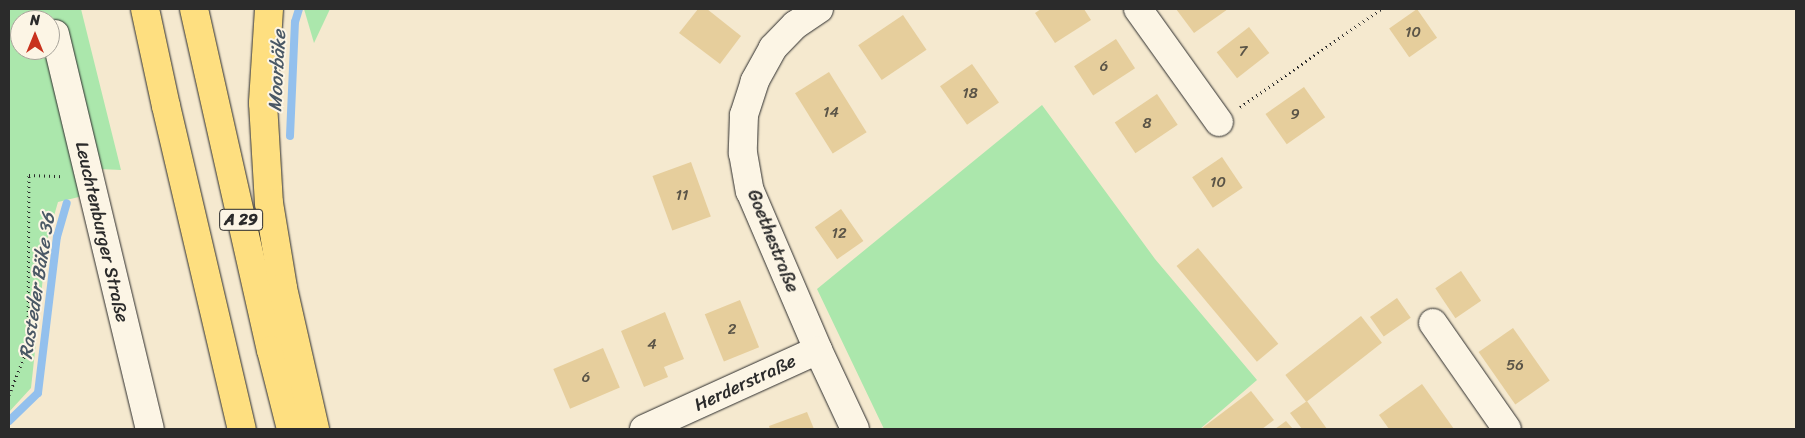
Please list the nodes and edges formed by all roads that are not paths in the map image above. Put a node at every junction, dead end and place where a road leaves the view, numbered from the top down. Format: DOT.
graph roads {
  1 [pos="145,9"];
  2 [pos="194,9"];
  3 [pos="269,9"];
  4 [pos="819,9"];
  5 [pos="1138,9"];
  6 [pos="60,51"];
  7 [pos="1219,122"];
  8 [pos="1433,323"];
  9 [pos="818,350"];
  10 [pos="150,429"];
  11 [pos="242,429"];
  12 [pos="292,429"];
  13 [pos="315,429"];
  14 [pos="644,429"];
  15 [pos="856,429"];
  16 [pos="1507,429"];
  1 -- 11 [label="highway, A 29"];
  2 -- 12 [label="highway, A 29"];
  3 -- 13 [label="highway"];
  4 -- 9 [label="street, Goethestraße"];
  5 -- 7 [label="street"];
  6 -- 10 [label="street, Leuchtenburger Straße"];
  8 -- 16 [label="street"];
  9 -- 14 [label="street, Herderstraße"];
  9 -- 15 [label="street, Goethestraße"];
}
